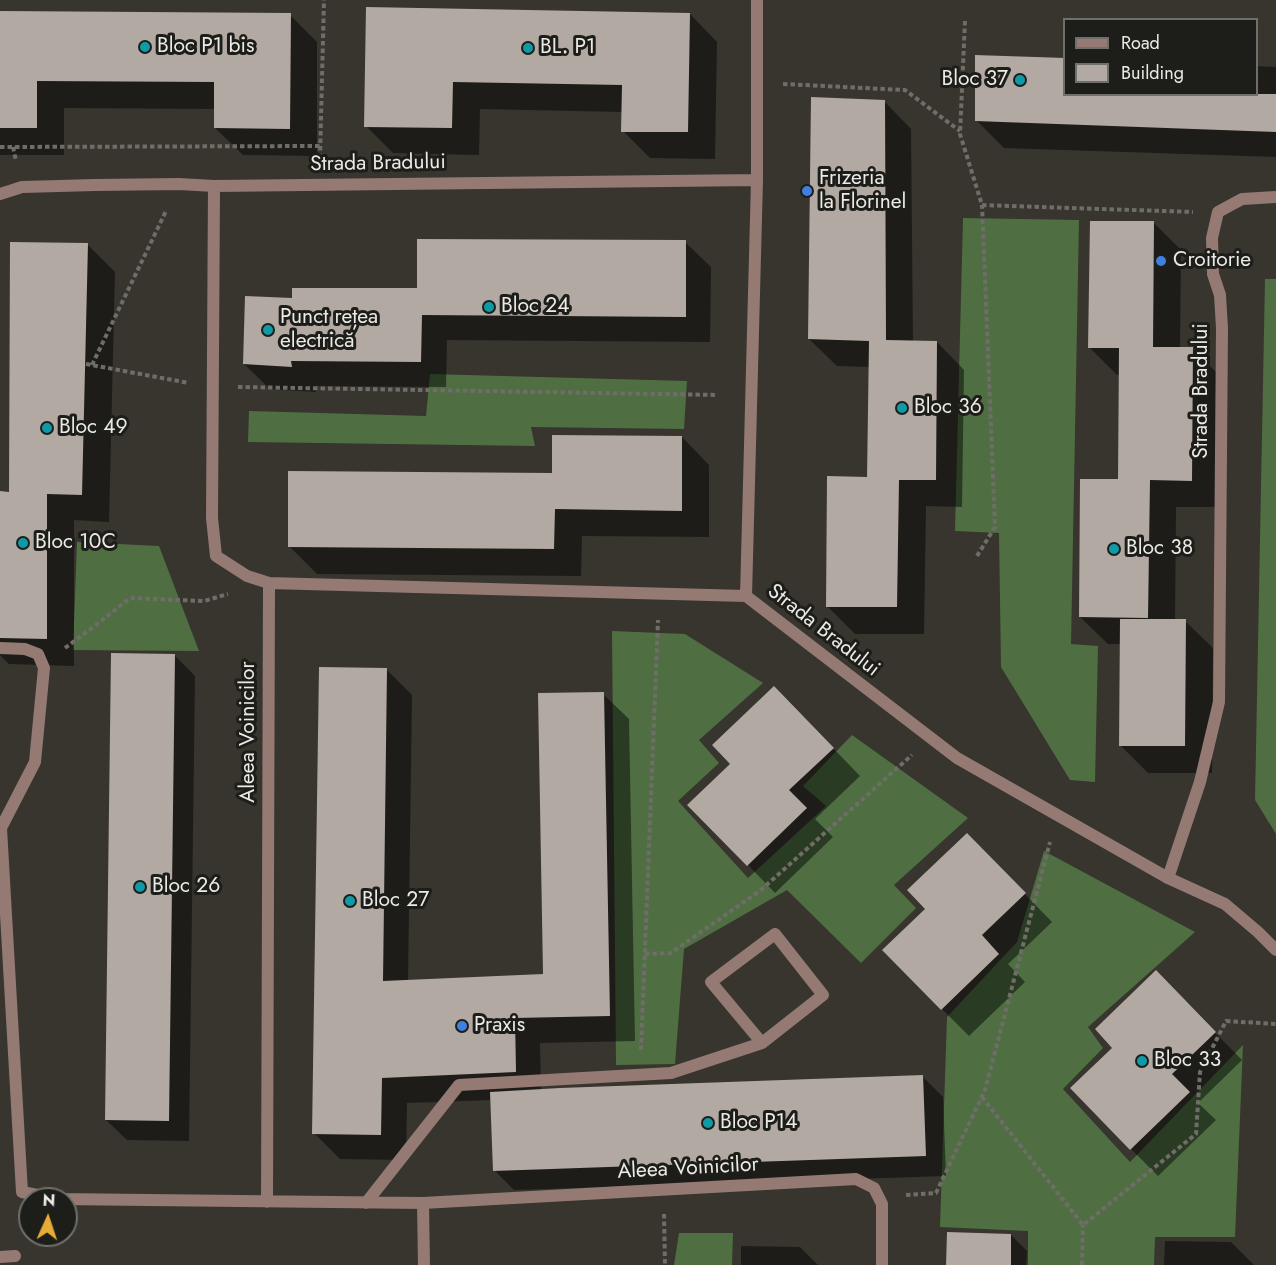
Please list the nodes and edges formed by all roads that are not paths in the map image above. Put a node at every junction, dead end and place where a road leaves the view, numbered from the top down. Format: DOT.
graph roads {
  1 [pos="756,0"];
  2 [pos="757,180"];
  3 [pos="214,186"];
  4 [pos="0,194"];
  5 [pos="1276,197"];
  6 [pos="269,583"];
  7 [pos="746,596"];
  8 [pos="0,648"];
  9 [pos="0,827"];
  10 [pos="1168,878"];
  11 [pos="1276,950"];
  12 [pos="762,1043"];
  13 [pos="267,1202"];
  14 [pos="366,1203"];
  15 [pos="423,1203"];
  16 [pos="15,1256"];
  17 [pos="0,1257"];
  18 [pos="424,1265"];
  19 [pos="882,1265"];
  1 -- 2 [label="street, Strada Bradului"];
  2 -- 3 [label="street, Strada Bradului"];
  2 -- 7 [label="street, Strada Bradului"];
  3 -- 4 [label="street, Strada Bradului"];
  3 -- 6 [label="street"];
  5 -- 10 [label="street, Strada Bradului"];
  6 -- 7 [label="street"];
  6 -- 13 [label="street, Aleea Voinicilor"];
  7 -- 10 [label="street, Strada Bradului"];
  8 -- 9 [label="street"];
  9 -- 13 [label="street"];
  10 -- 11 [label="street, Strada Bradului"];
  12 -- 12 [label="street"];
  12 -- 14 [label="street"];
  13 -- 14 [label="street, Aleea Voinicilor"];
  14 -- 15 [label="street, Aleea Voinicilor"];
  15 -- 18 [label="street"];
  15 -- 19 [label="street, Aleea Voinicilor"];
  16 -- 17 [label="street"];
}
